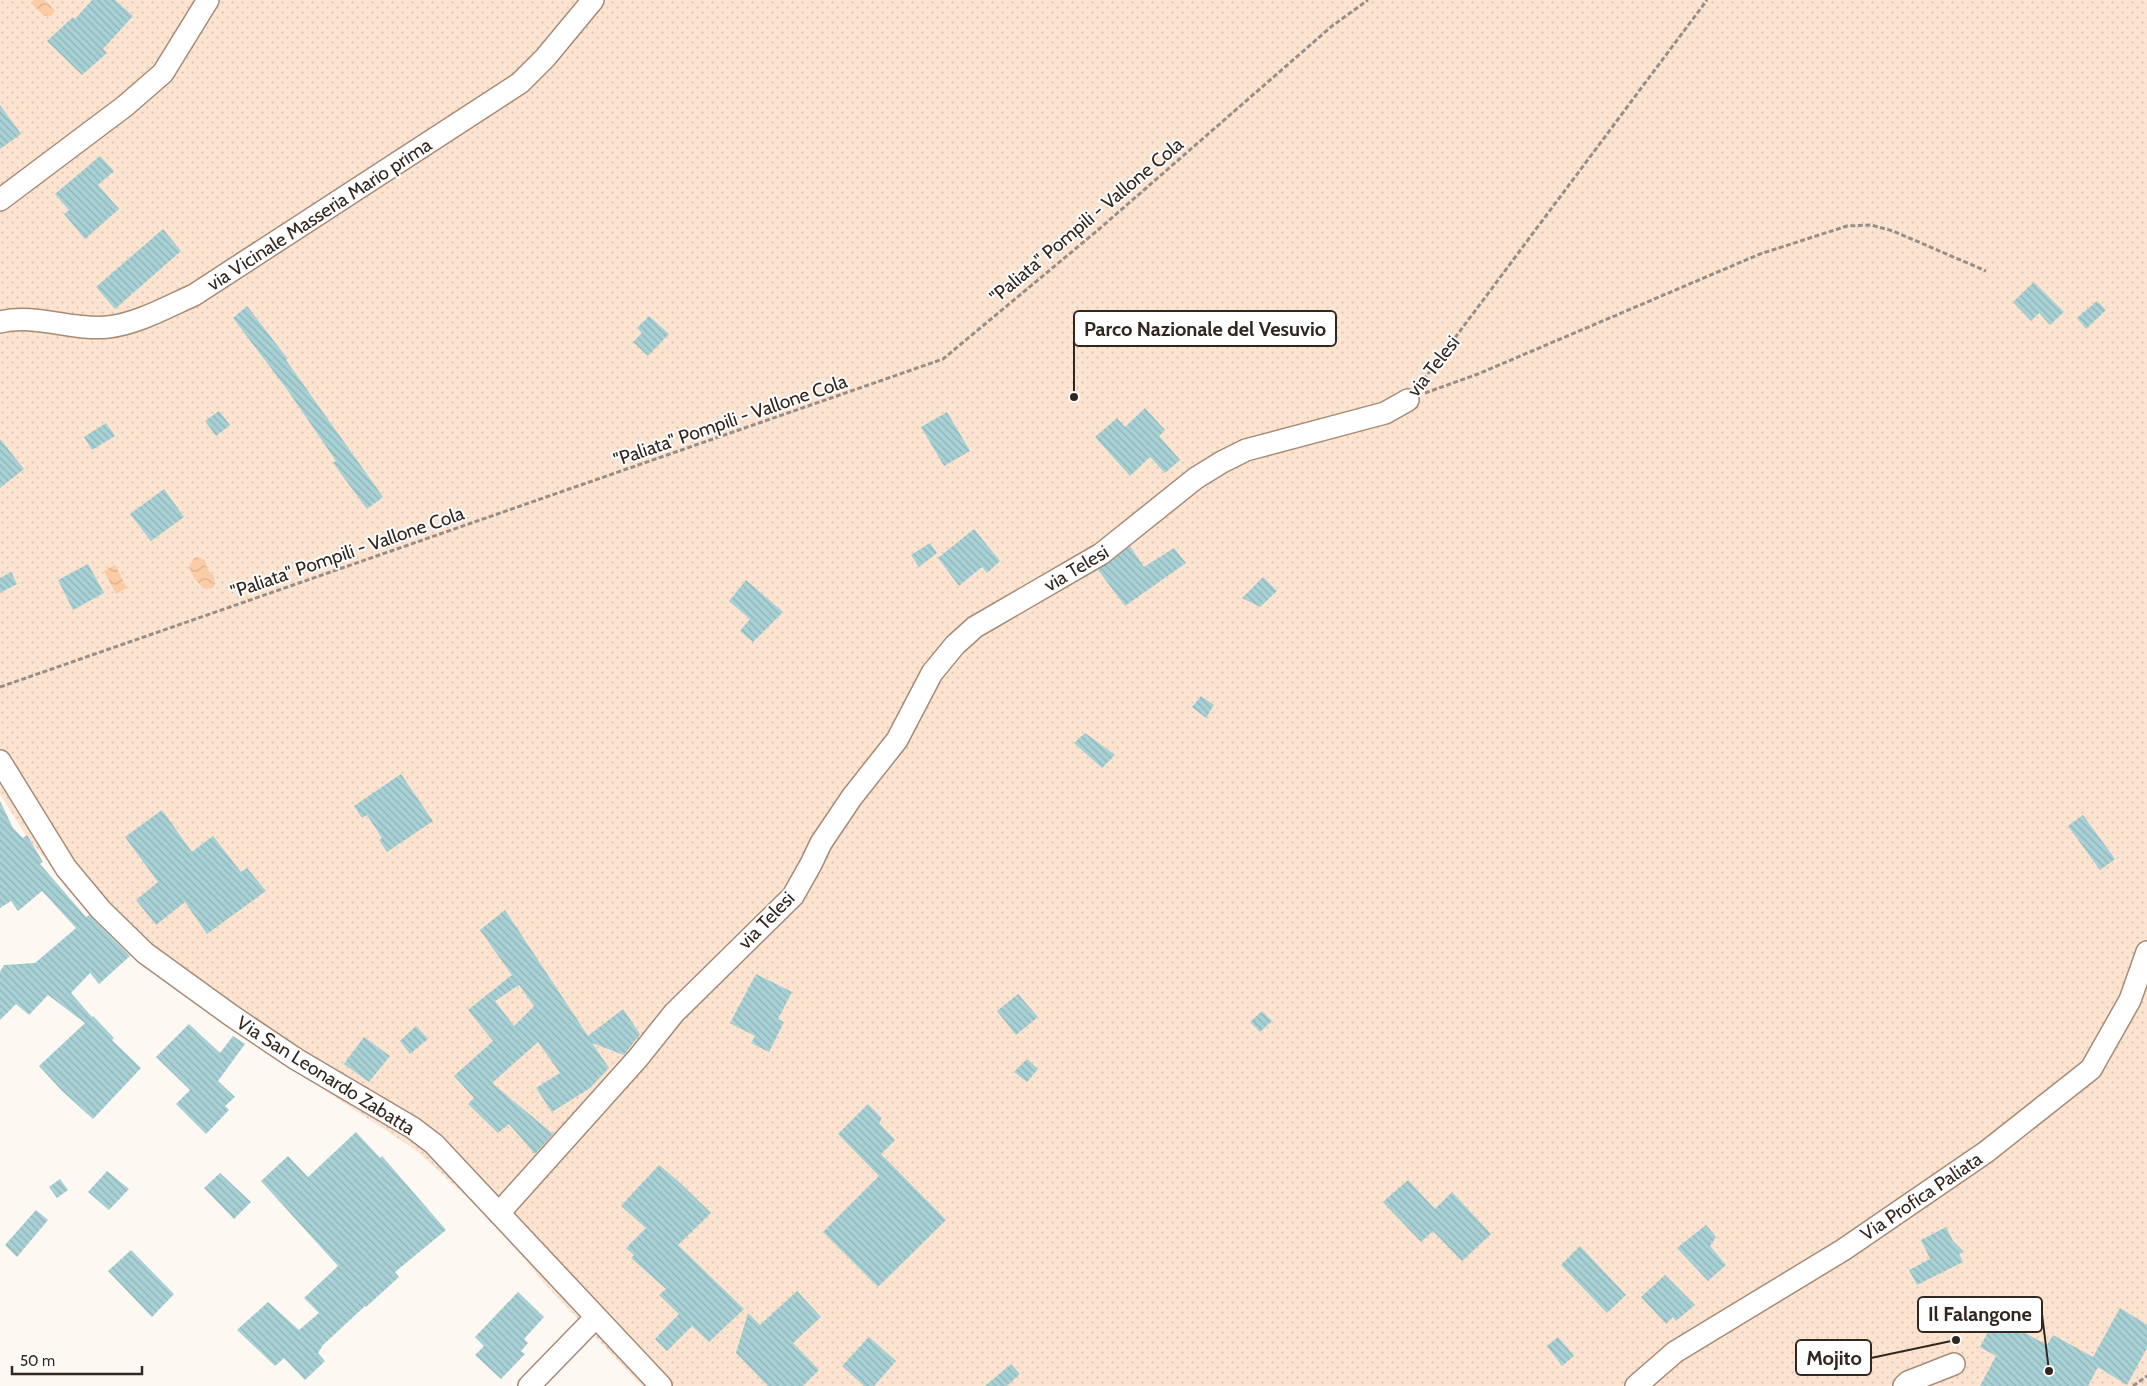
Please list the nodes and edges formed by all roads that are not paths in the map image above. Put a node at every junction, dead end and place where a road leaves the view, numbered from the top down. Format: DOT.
graph roads {
  1 [pos="208,0"];
  2 [pos="593,0"];
  3 [pos="0,200"];
  4 [pos="0,322"];
  5 [pos="1408,400"];
  6 [pos="0,761"];
  7 [pos="6,784"];
  8 [pos="2147,952"];
  9 [pos="499,1213"];
  10 [pos="596,1317"];
  11 [pos="1954,1364"];
  12 [pos="529,1386"];
  13 [pos="661,1386"];
  14 [pos="1636,1386"];
  15 [pos="1904,1386"];
  1 -- 3 [label="street"];
  2 -- 4 [label="street, via Vicinale Masseria Mario prima"];
  5 -- 9 [label="street, via Telesi"];
  6 -- 7 [label="street, Via San Leonardo Zabatta"];
  7 -- 9 [label="street, Via San Leonardo Zabatta"];
  8 -- 14 [label="street, Via Profica Paliata"];
  9 -- 10 [label="street, Via San Leonardo Zabatta"];
  10 -- 12 [label="street"];
  10 -- 13 [label="street, Via San Leonardo Zabatta"];
  11 -- 15 [label="street"];
}
